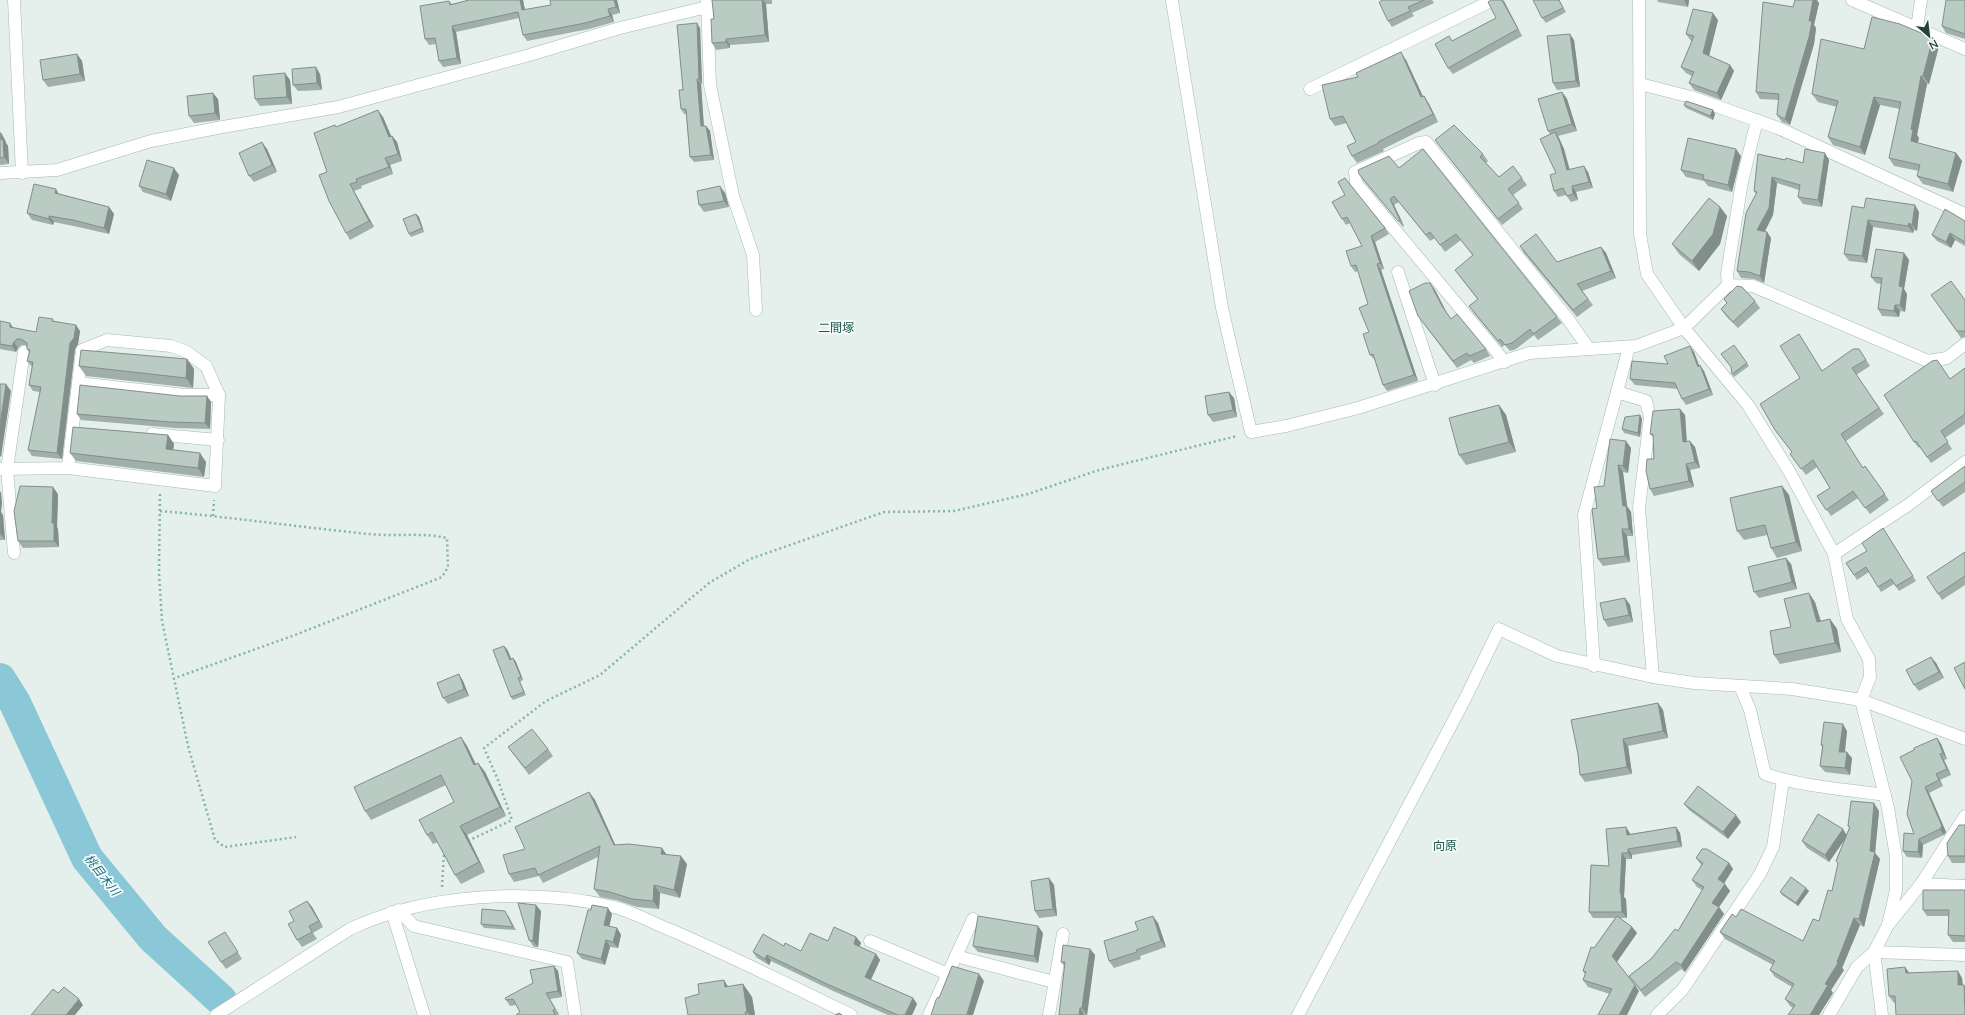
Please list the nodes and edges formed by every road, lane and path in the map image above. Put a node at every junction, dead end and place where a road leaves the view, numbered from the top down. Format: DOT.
graph roads {
  1 [pos="14,0"];
  2 [pos="1493,0"];
  3 [pos="1639,0"];
  4 [pos="1852,0"];
  5 [pos="1921,0"];
  6 [pos="1172,1"];
  7 [pos="707,4"];
  8 [pos="1917,28"];
  9 [pos="1965,49"];
  10 [pos="1640,84"];
  11 [pos="1310,89"];
  12 [pos="1757,120"];
  13 [pos="0,173"];
  14 [pos="22,173"];
  15 [pos="1965,214"];
  16 [pos="1398,272"];
  17 [pos="1728,285"];
  18 [pos="756,310"];
  19 [pos="1684,328"];
  20 [pos="1965,344"];
  21 [pos="1629,347"];
  22 [pos="1589,349"];
  23 [pos="24,352"];
  24 [pos="1505,362"];
  25 [pos="78,383"];
  26 [pos="1435,385"];
  27 [pos="1617,392"];
  28 [pos="219,394"];
  29 [pos="73,427"];
  30 [pos="88,428"];
  31 [pos="1251,432"];
  32 [pos="142,433"];
  33 [pos="218,440"];
  34 [pos="1965,462"];
  35 [pos="68,468"];
  36 [pos="4,469"];
  37 [pos="160,479"];
  38 [pos="160,511"];
  39 [pos="14,553"];
  40 [pos="1834,554"];
  41 [pos="1594,666"];
  42 [pos="175,678"];
  43 [pos="1653,678"];
  44 [pos="1740,686"];
  45 [pos="1861,700"];
  46 [pos="1965,739"];
  47 [pos="1783,780"];
  48 [pos="1885,795"];
  49 [pos="1965,816"];
  50 [pos="296,837"];
  51 [pos="461,844"];
  52 [pos="450,850"];
  53 [pos="1921,884"];
  54 [pos="1965,886"];
  55 [pos="441,902"];
  56 [pos="395,911"];
  57 [pos="973,919"];
  58 [pos="1888,925"];
  59 [pos="1063,934"];
  60 [pos="870,940"];
  61 [pos="1874,952"];
  62 [pos="1965,955"];
  63 [pos="956,956"];
  64 [pos="948,974"];
  65 [pos="1054,982"];
  66 [pos="216,1015"];
  67 [pos="424,1015"];
  68 [pos="575,1015"];
  69 [pos="851,1015"];
  70 [pos="929,1015"];
  71 [pos="1049,1015"];
  72 [pos="1298,1015"];
  73 [pos="1657,1015"];
  74 [pos="1829,1015"];
  75 [pos="1882,1015"];
  1 -- 14 [label="street"];
  2 -- 11 [label="street"];
  3 -- 10 [label="street"];
  4 -- 8 [label="street"];
  5 -- 8 [label="street"];
  6 -- 31 [label="street"];
  7 -- 14 [label="street"];
  7 -- 18 [label="street"];
  8 -- 9 [label="street"];
  10 -- 12 [label="street"];
  10 -- 19 [label="street"];
  12 -- 15 [label="street"];
  12 -- 17 [label="street"];
  13 -- 14 [label="street"];
  16 -- 26 [label="street"];
  17 -- 19 [label="street"];
  17 -- 20 [label="street"];
  19 -- 21 [label="street"];
  19 -- 40 [label="street"];
  21 -- 22 [label="street"];
  21 -- 27 [label="street"];
  22 -- 24 [label="street"];
  22 -- 24 [label="street"];
  23 -- 36 [label="street"];
  24 -- 26 [label="street"];
  25 -- 28 [label="street"];
  25 -- 28 [label="street"];
  25 -- 29 [label="street"];
  26 -- 31 [label="street"];
  27 -- 41 [label="street"];
  27 -- 43 [label="street"];
  28 -- 33 [label="street"];
  29 -- 30 [label="street"];
  29 -- 35 [label="street"];
  31 -- 51 [label="path"];
  32 -- 33 [label="street"];
  33 -- 37 [label="street"];
  34 -- 40 [label="street"];
  35 -- 36 [label="street"];
  35 -- 37 [label="street"];
  36 -- 39 [label="street"];
  37 -- 38 [label="path"];
  38 -- 42 [label="path"];
  38 -- 42 [label="path"];
  40 -- 45 [label="street"];
  41 -- 43 [label="street"];
  41 -- 72 [label="street"];
  42 -- 50 [label="path"];
  43 -- 44 [label="street"];
  44 -- 45 [label="street"];
  44 -- 47 [label="street"];
  45 -- 46 [label="street"];
  45 -- 48 [label="street"];
  47 -- 48 [label="street"];
  47 -- 73 [label="street"];
  48 -- 58 [label="street"];
  49 -- 53 [label="street"];
  52 -- 55 [label="path"];
  53 -- 54 [label="street"];
  53 -- 58 [label="street"];
  55 -- 56 [label="street"];
  55 -- 69 [label="street"];
  56 -- 66 [label="street"];
  56 -- 67 [label="street"];
  56 -- 68 [label="street"];
  57 -- 63 [label="street"];
  58 -- 61 [label="street"];
  59 -- 65 [label="street"];
  60 -- 64 [label="street"];
  61 -- 62 [label="street"];
  61 -- 74 [label="street"];
  61 -- 75 [label="street"];
  63 -- 64 [label="street"];
  63 -- 65 [label="street"];
  64 -- 70 [label="street"];
  65 -- 71 [label="street"];
}
